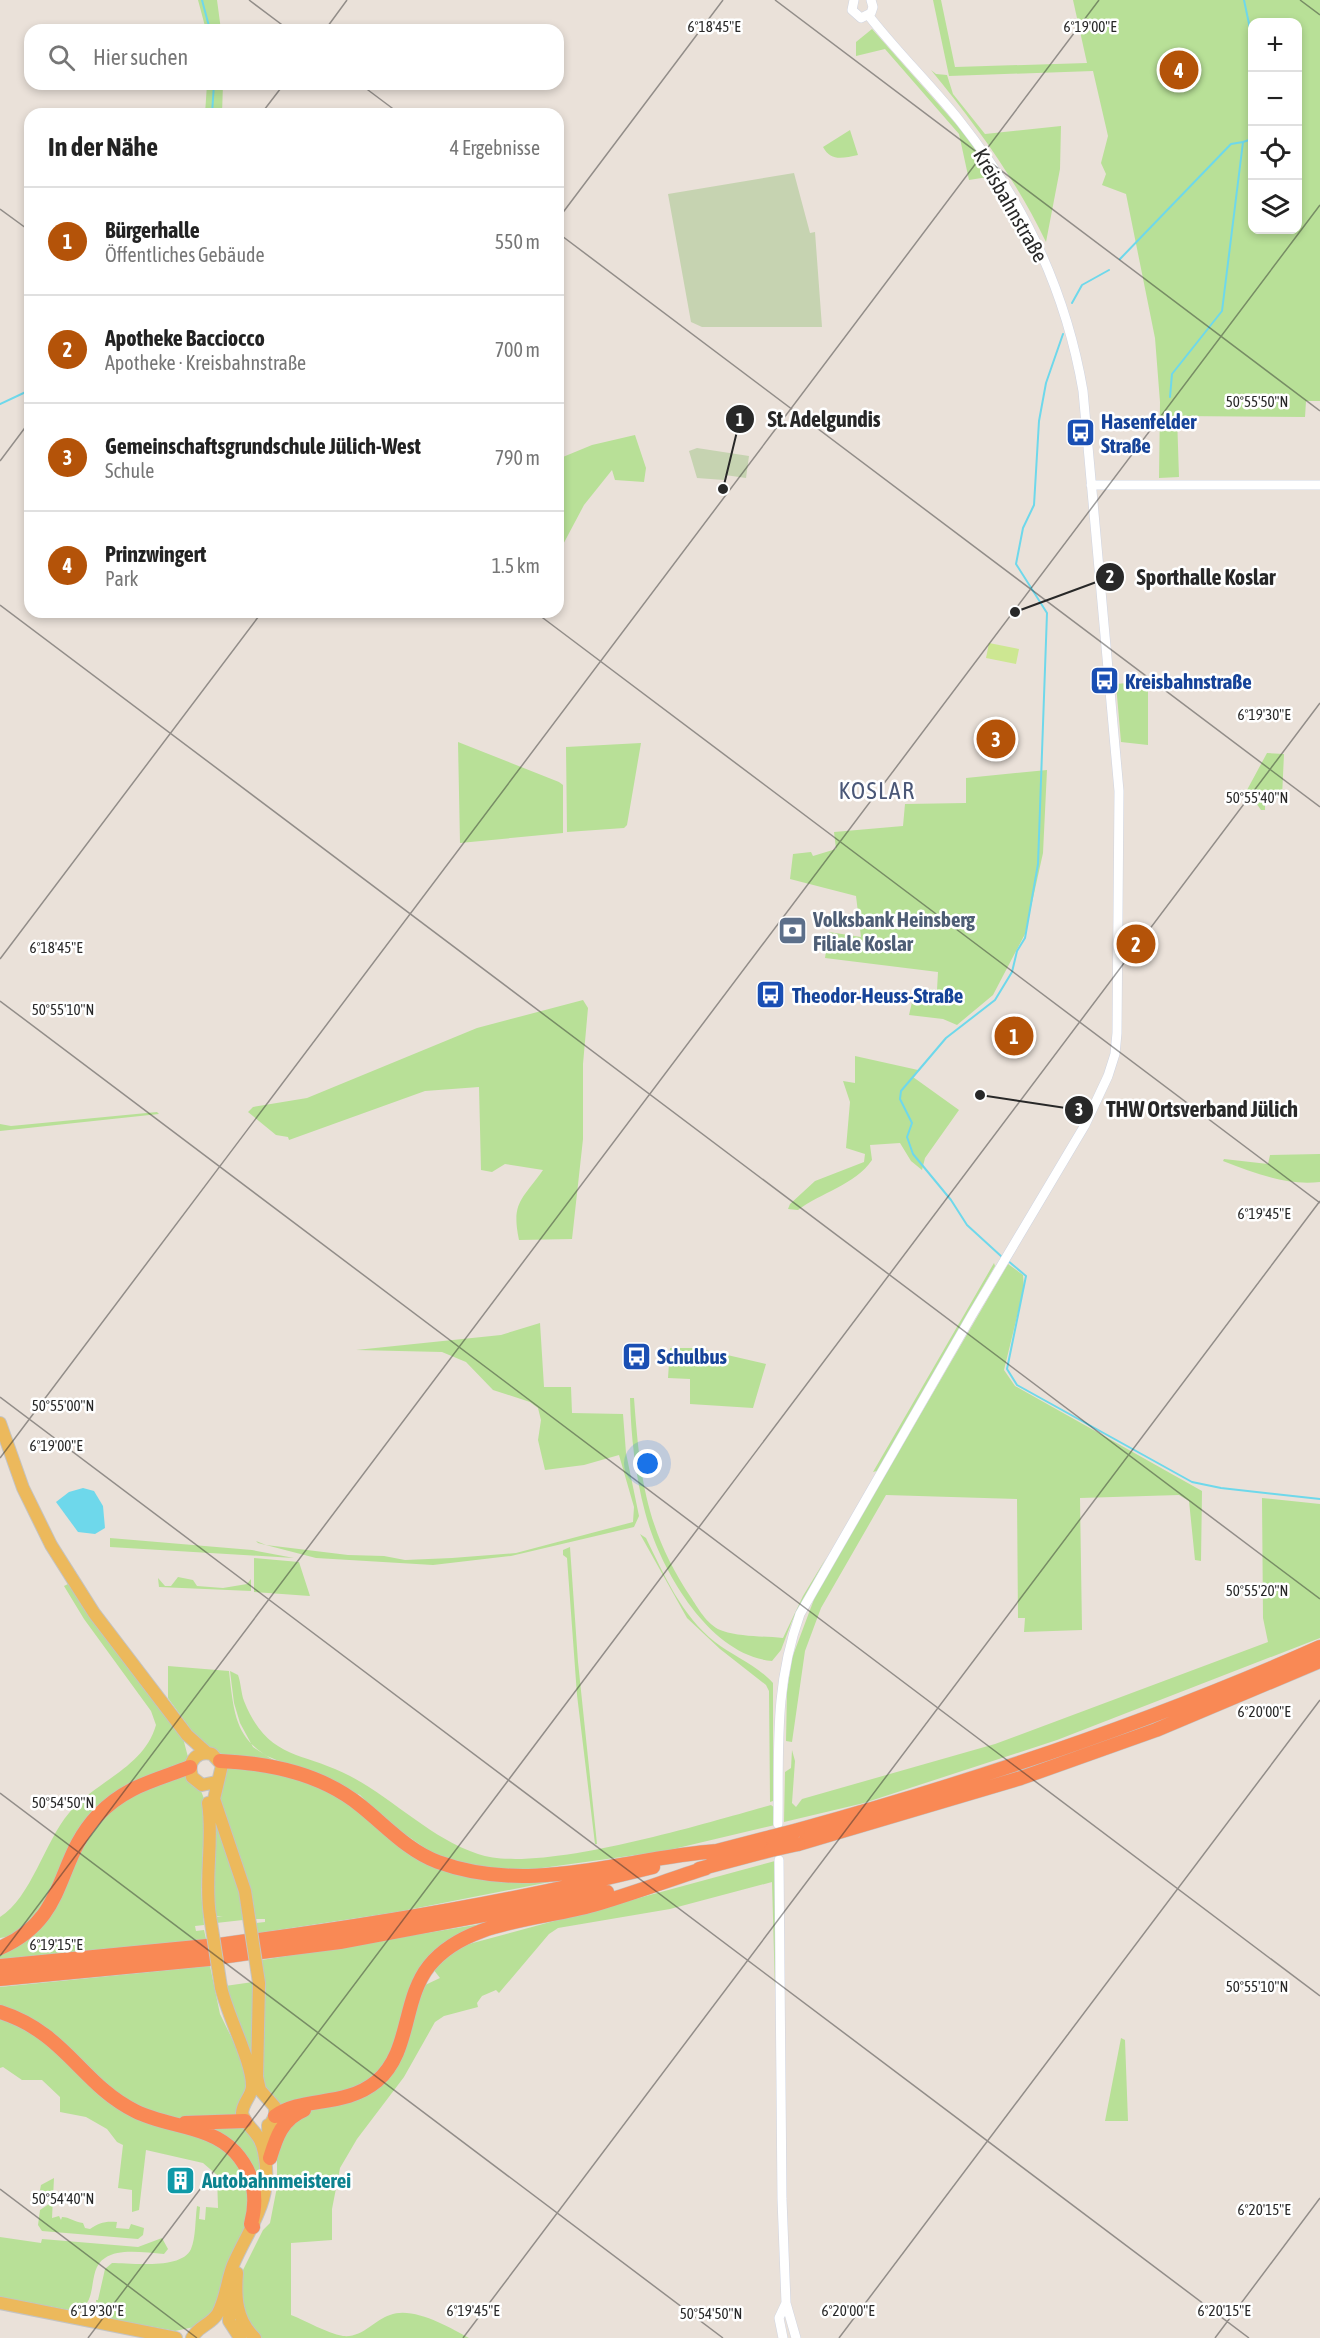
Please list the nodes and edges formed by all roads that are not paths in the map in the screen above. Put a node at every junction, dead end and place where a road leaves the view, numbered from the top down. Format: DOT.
graph roads {
  1 [pos="854,0"];
  2 [pos="871,0"];
  3 [pos="869,16"];
  4 [pos="1091,484"];
  5 [pos="1320,485"];
  6 [pos="0,1423"];
  7 [pos="1320,1647"];
  8 [pos="1320,1661"];
  9 [pos="187,1735"];
  10 [pos="206,1752"];
  11 [pos="220,1761"];
  12 [pos="192,1763"];
  13 [pos="216,1782"];
  14 [pos="202,1785"];
  15 [pos="778,1824"];
  16 [pos="798,1837"];
  17 [pos="774,1849"];
  18 [pos="717,1851"];
  19 [pos="706,1868"];
  20 [pos="254,1947"];
  21 [pos="0,1948"];
  22 [pos="214,1952"];
  23 [pos="0,1966"];
  24 [pos="0,1979"];
  25 [pos="0,2012"];
  26 [pos="264,2095"];
  27 [pos="249,2098"];
  28 [pos="322,2103"];
  29 [pos="271,2121"];
  30 [pos="171,2123"];
  31 [pos="248,2123"];
  32 [pos="270,2158"];
  33 [pos="253,2228"];
  34 [pos="237,2273"];
  35 [pos="0,2303"];
  36 [pos="786,2303"];
  37 [pos="208,2323"];
  38 [pos="236,2333"];
  39 [pos="176,2338"];
  40 [pos="192,2338"];
  41 [pos="255,2338"];
  42 [pos="783,2338"];
  43 [pos="796,2338"];
  1 -- 3 [label="street, Kreisbahnstraße"];
  2 -- 3 [label="street"];
  3 -- 4 [label="street, Kreisbahnstraße"];
  4 -- 5 [label="street"];
  4 -- 15 [label="street, Kreisbahnstraße"];
  6 -- 9 [label="main road"];
  7 -- 16 [label="highway"];
  8 -- 16 [label="highway"];
  9 -- 10 [label="main road"];
  9 -- 12 [label="main road"];
  10 -- 11 [label="main road"];
  10 -- 12 [label="main road"];
  11 -- 13 [label="main road"];
  11 -- 18 [label="highway"];
  12 -- 14 [label="main road"];
  12 -- 21 [label="highway"];
  13 -- 14 [label="main road"];
  13 -- 26 [label="main road, bridge"];
  14 -- 27 [label="main road, bridge"];
  16 -- 17 [label="highway, bridge"];
  17 -- 18 [label="highway"];
  17 -- 19 [label="highway"];
  17 -- 36 [label="street"];
  18 -- 20 [label="highway"];
  19 -- 20 [label="highway"];
  19 -- 28 [label="highway"];
  20 -- 22 [label="highway"];
  22 -- 23 [label="highway"];
  22 -- 24 [label="highway"];
  25 -- 30 [label="highway"];
  26 -- 27 [label="main road"];
  26 -- 29 [label="main road"];
  27 -- 31 [label="main road"];
  28 -- 29 [label="highway"];
  28 -- 32 [label="highway"];
  29 -- 31 [label="main road"];
  29 -- 32 [label="main road"];
  30 -- 31 [label="highway"];
  30 -- 33 [label="highway"];
  31 -- 33 [label="main road"];
  32 -- 34 [label="main road"];
  33 -- 37 [label="main road"];
  34 -- 38 [label="main road"];
  34 -- 41 [label="main road"];
  35 -- 39 [label="main road"];
  36 -- 42 [label="street"];
  36 -- 43 [label="street"];
  37 -- 38 [label="main road"];
  37 -- 40 [label="main road"];
}
